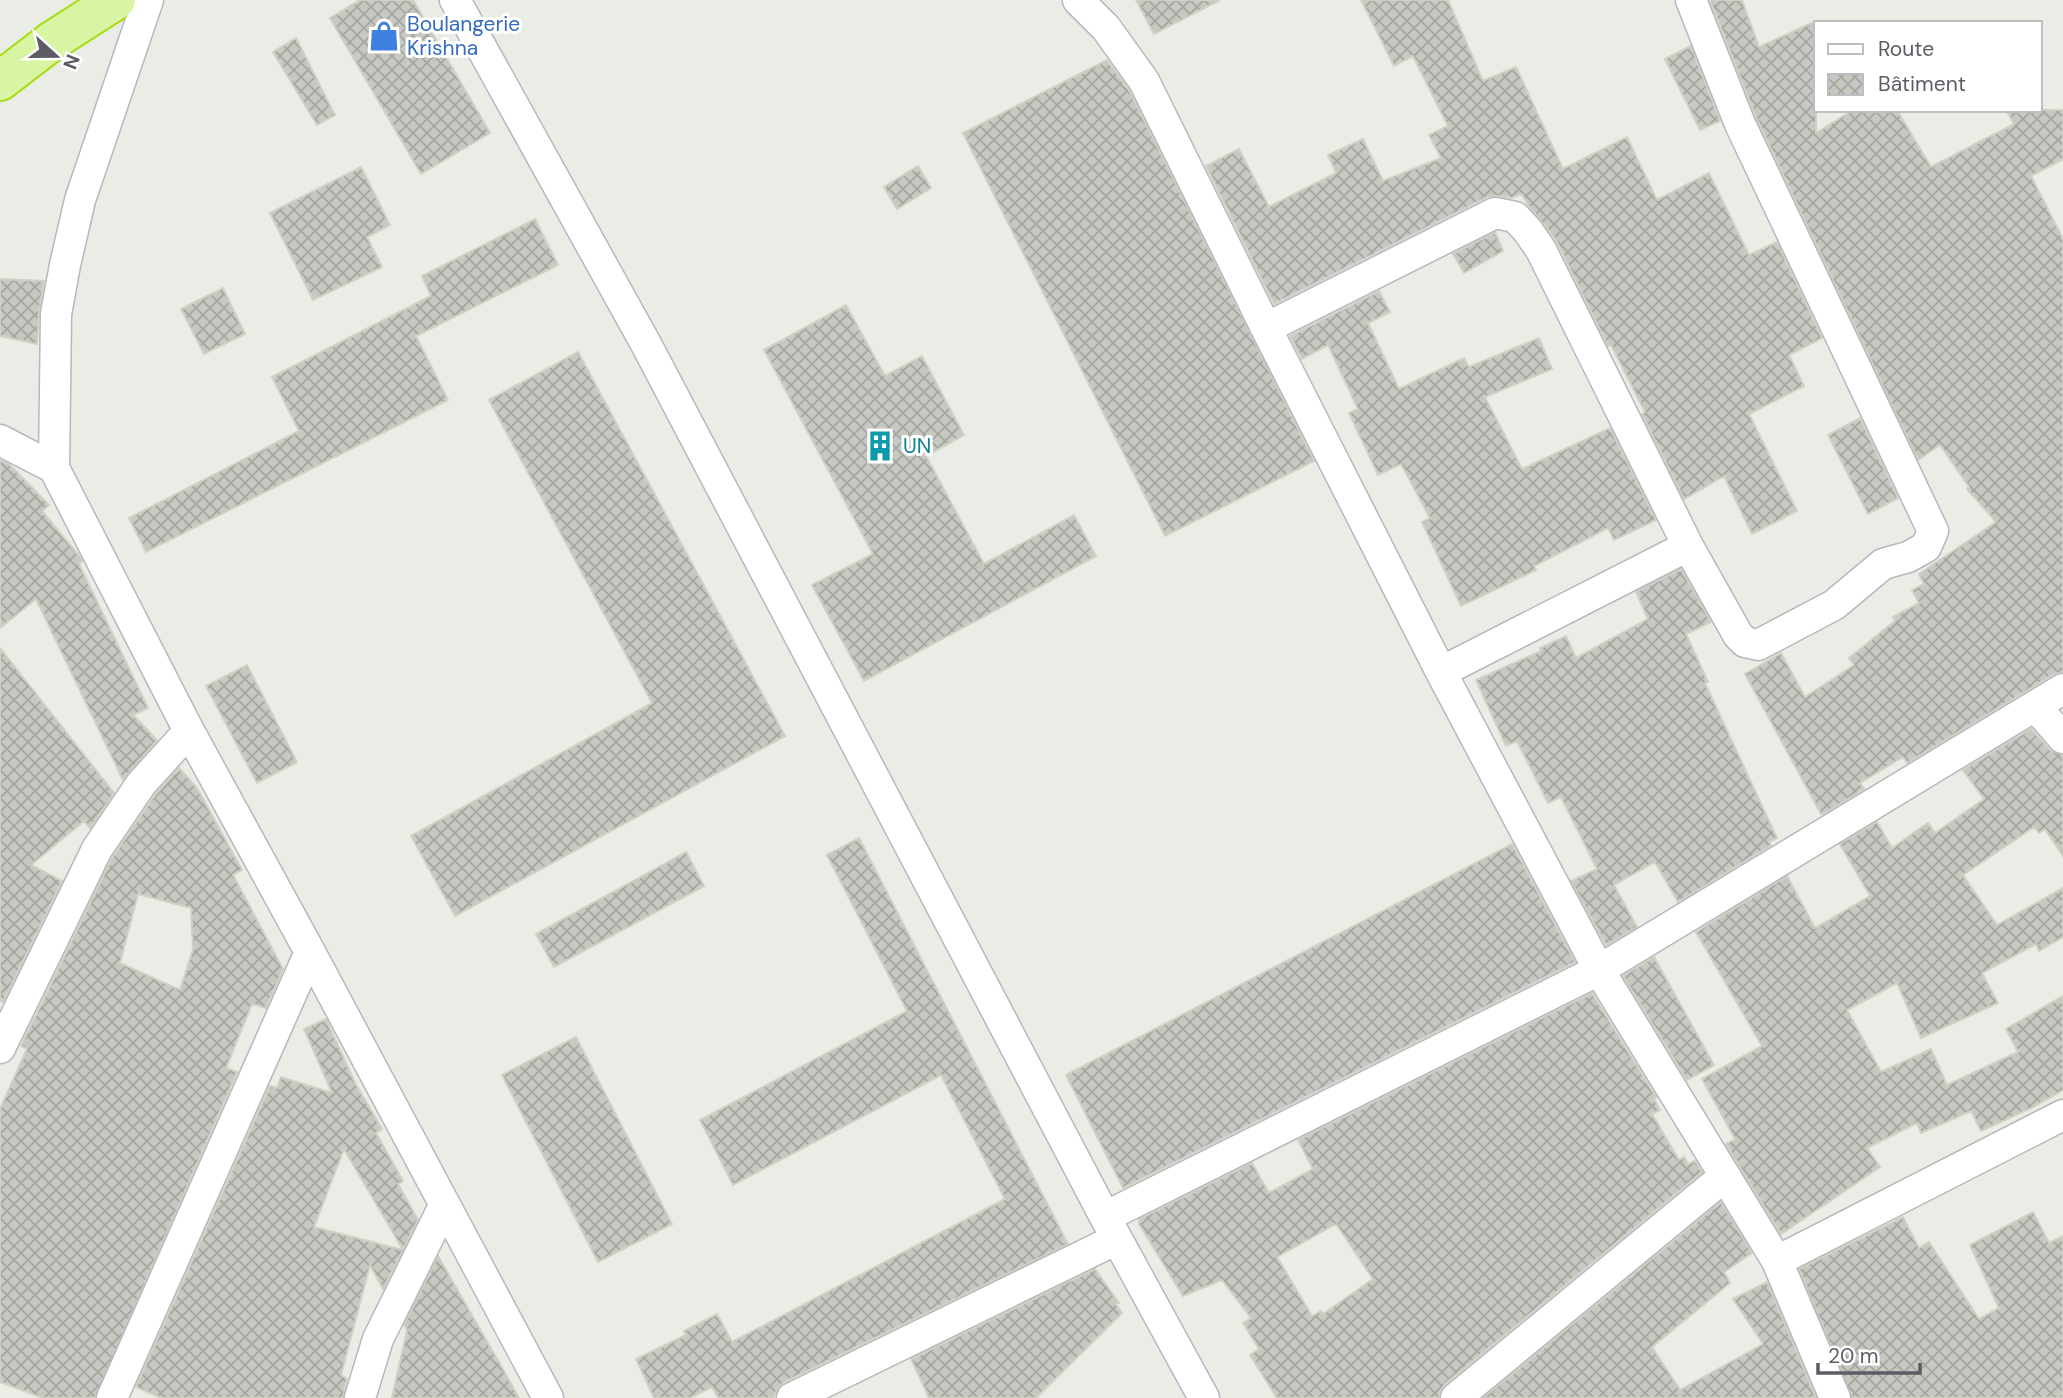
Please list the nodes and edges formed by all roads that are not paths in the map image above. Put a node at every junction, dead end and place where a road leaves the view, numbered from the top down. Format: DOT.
graph roads {
  1 [pos="116,0"];
  2 [pos="148,0"];
  3 [pos="455,0"];
  4 [pos="1078,0"];
  5 [pos="1691,0"];
  6 [pos="0,81"];
  7 [pos="1266,328"];
  8 [pos="0,440"];
  9 [pos="54,468"];
  10 [pos="1688,546"];
  11 [pos="1441,672"];
  12 [pos="2063,689"];
  13 [pos="2035,706"];
  14 [pos="189,731"];
  15 [pos="2063,738"];
  16 [pos="310,952"];
  17 [pos="1600,970"];
  18 [pos="0,1048"];
  19 [pos="2063,1115"];
  20 [pos="1725,1176"];
  21 [pos="444,1206"];
  22 [pos="1111,1228"];
  23 [pos="1776,1261"];
  24 [pos="1190,1393"];
  25 [pos="112,1398"];
  26 [pos="360,1398"];
  27 [pos="548,1398"];
  28 [pos="792,1398"];
  29 [pos="1456,1398"];
  30 [pos="1835,1398"];
  1 -- 6 [label="highway"];
  2 -- 9 [label="street"];
  3 -- 22 [label="street"];
  4 -- 7 [label="street"];
  5 -- 10 [label="street"];
  7 -- 10 [label="street"];
  7 -- 11 [label="street"];
  8 -- 9 [label="street"];
  9 -- 14 [label="street"];
  10 -- 11 [label="street"];
  11 -- 17 [label="street"];
  12 -- 13 [label="street"];
  13 -- 15 [label="street"];
  13 -- 17 [label="street"];
  14 -- 16 [label="street"];
  14 -- 18 [label="street"];
  16 -- 21 [label="street"];
  16 -- 25 [label="street"];
  17 -- 20 [label="street"];
  17 -- 22 [label="street"];
  19 -- 23 [label="street"];
  20 -- 23 [label="street"];
  20 -- 29 [label="street"];
  21 -- 26 [label="street"];
  21 -- 27 [label="street"];
  22 -- 24 [label="street"];
  22 -- 28 [label="street"];
  23 -- 30 [label="street"];
}
